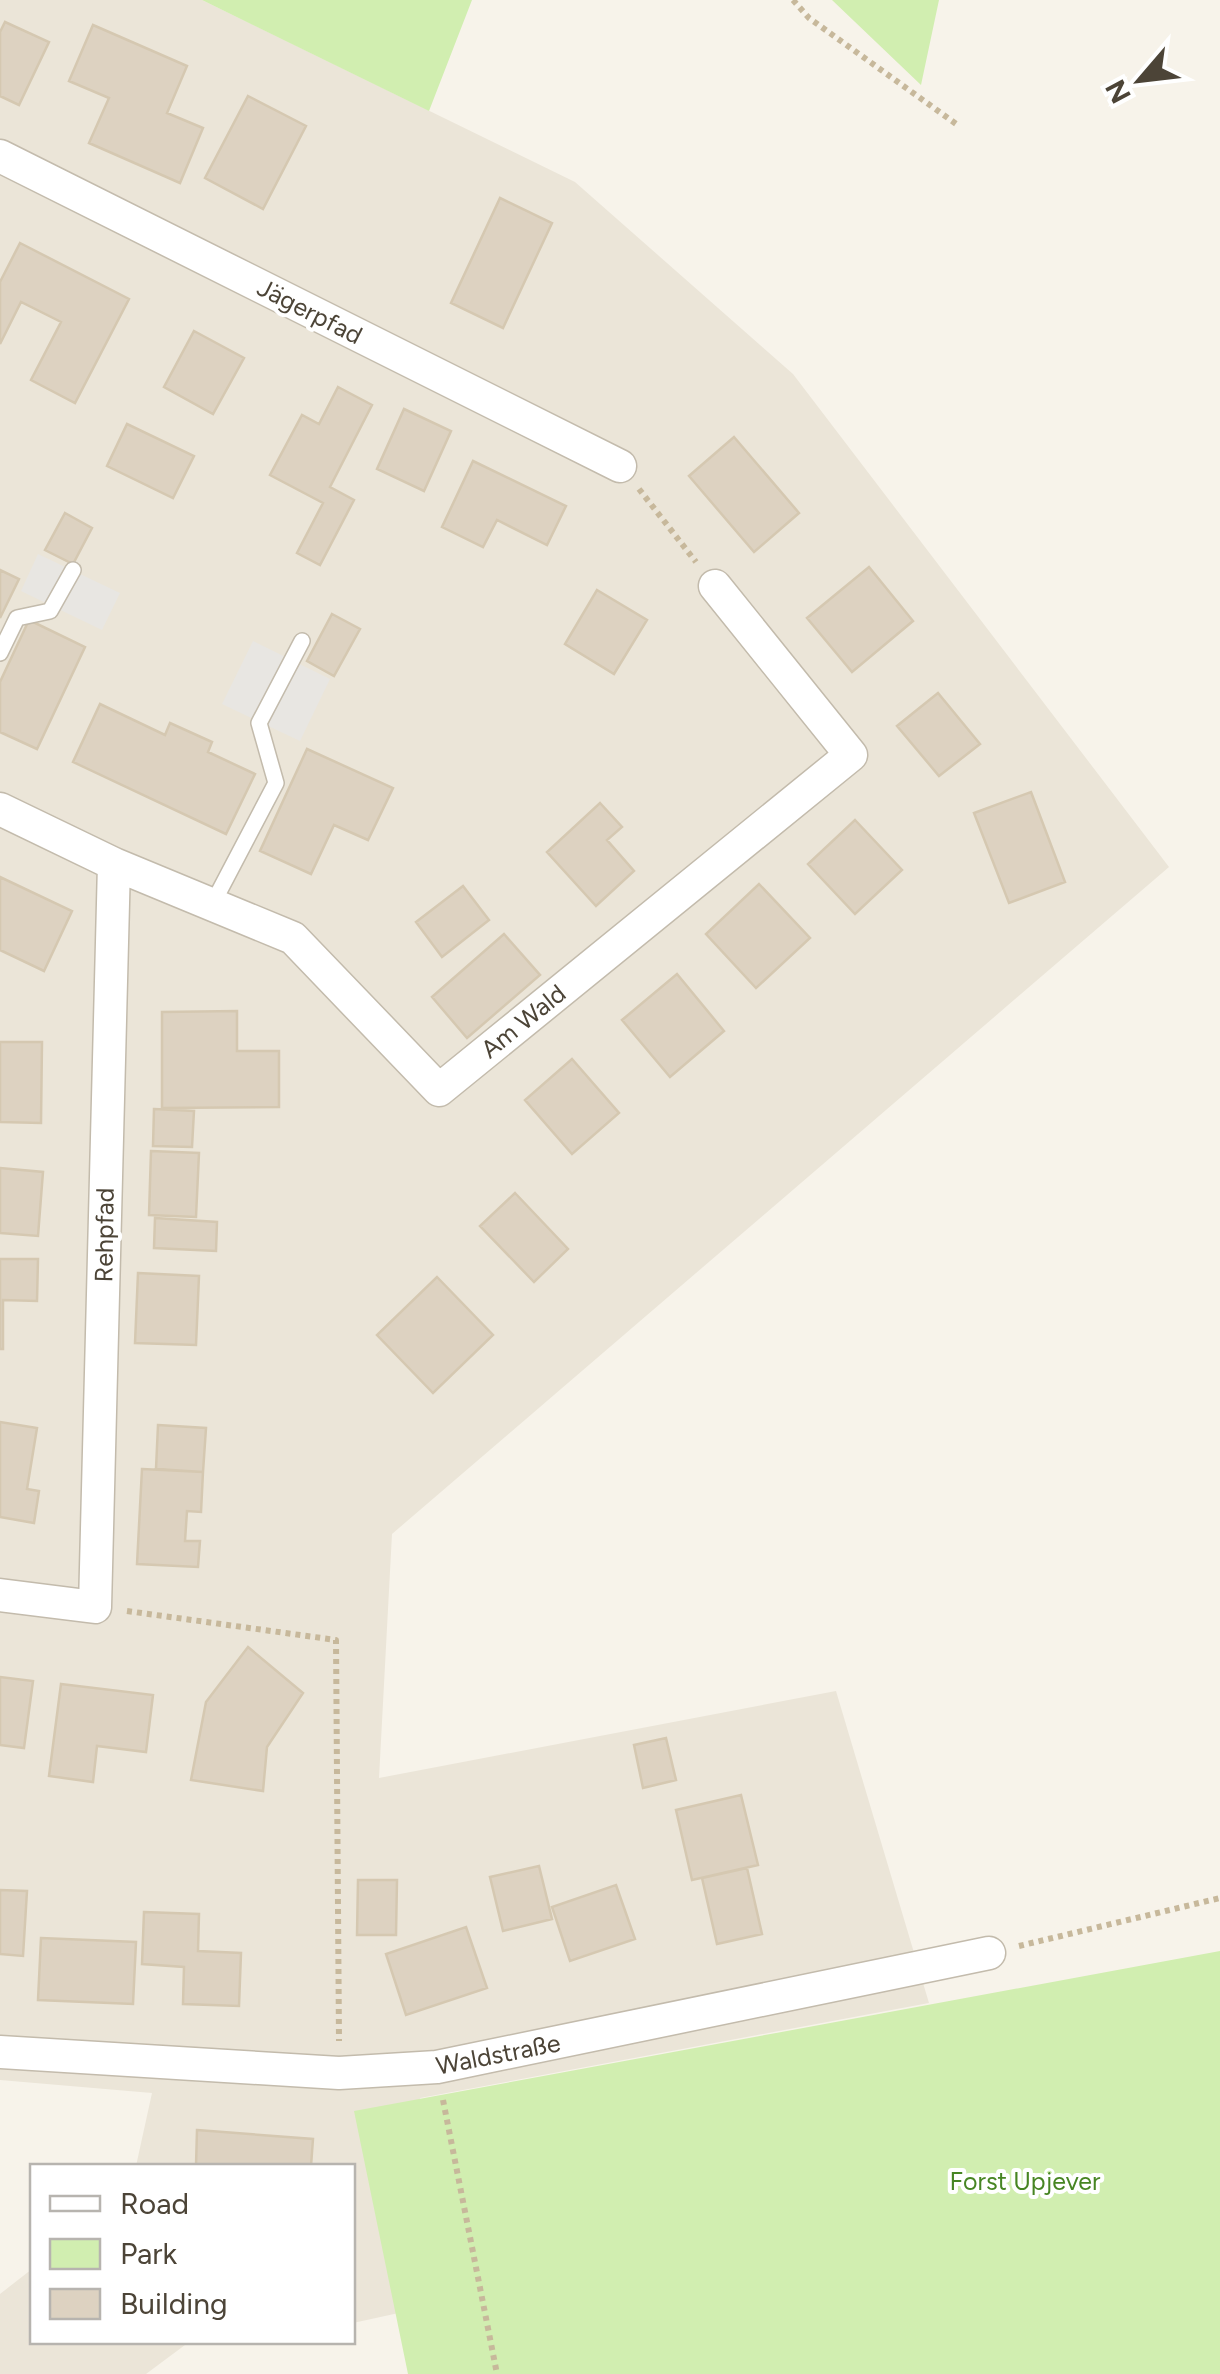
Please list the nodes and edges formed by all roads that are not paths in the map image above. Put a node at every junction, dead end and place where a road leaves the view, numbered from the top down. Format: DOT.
graph roads {
  1 [pos="0,156"];
  2 [pos="620,466"];
  3 [pos="73,570"];
  4 [pos="715,586"];
  5 [pos="302,641"];
  6 [pos="0,653"];
  7 [pos="0,809"];
  8 [pos="114,864"];
  9 [pos="212,904"];
  10 [pos="0,1595"];
  11 [pos="989,1953"];
  12 [pos="0,2052"];
  1 -- 2 [label="street, Jägerpfad"];
  3 -- 6 [label="lane"];
  4 -- 9 [label="street, Am Wald"];
  5 -- 9 [label="lane"];
  7 -- 8 [label="street, Am Wald"];
  8 -- 9 [label="street, Am Wald"];
  8 -- 10 [label="street, Rehpfad"];
  11 -- 12 [label="street, Waldstraße"];
}
